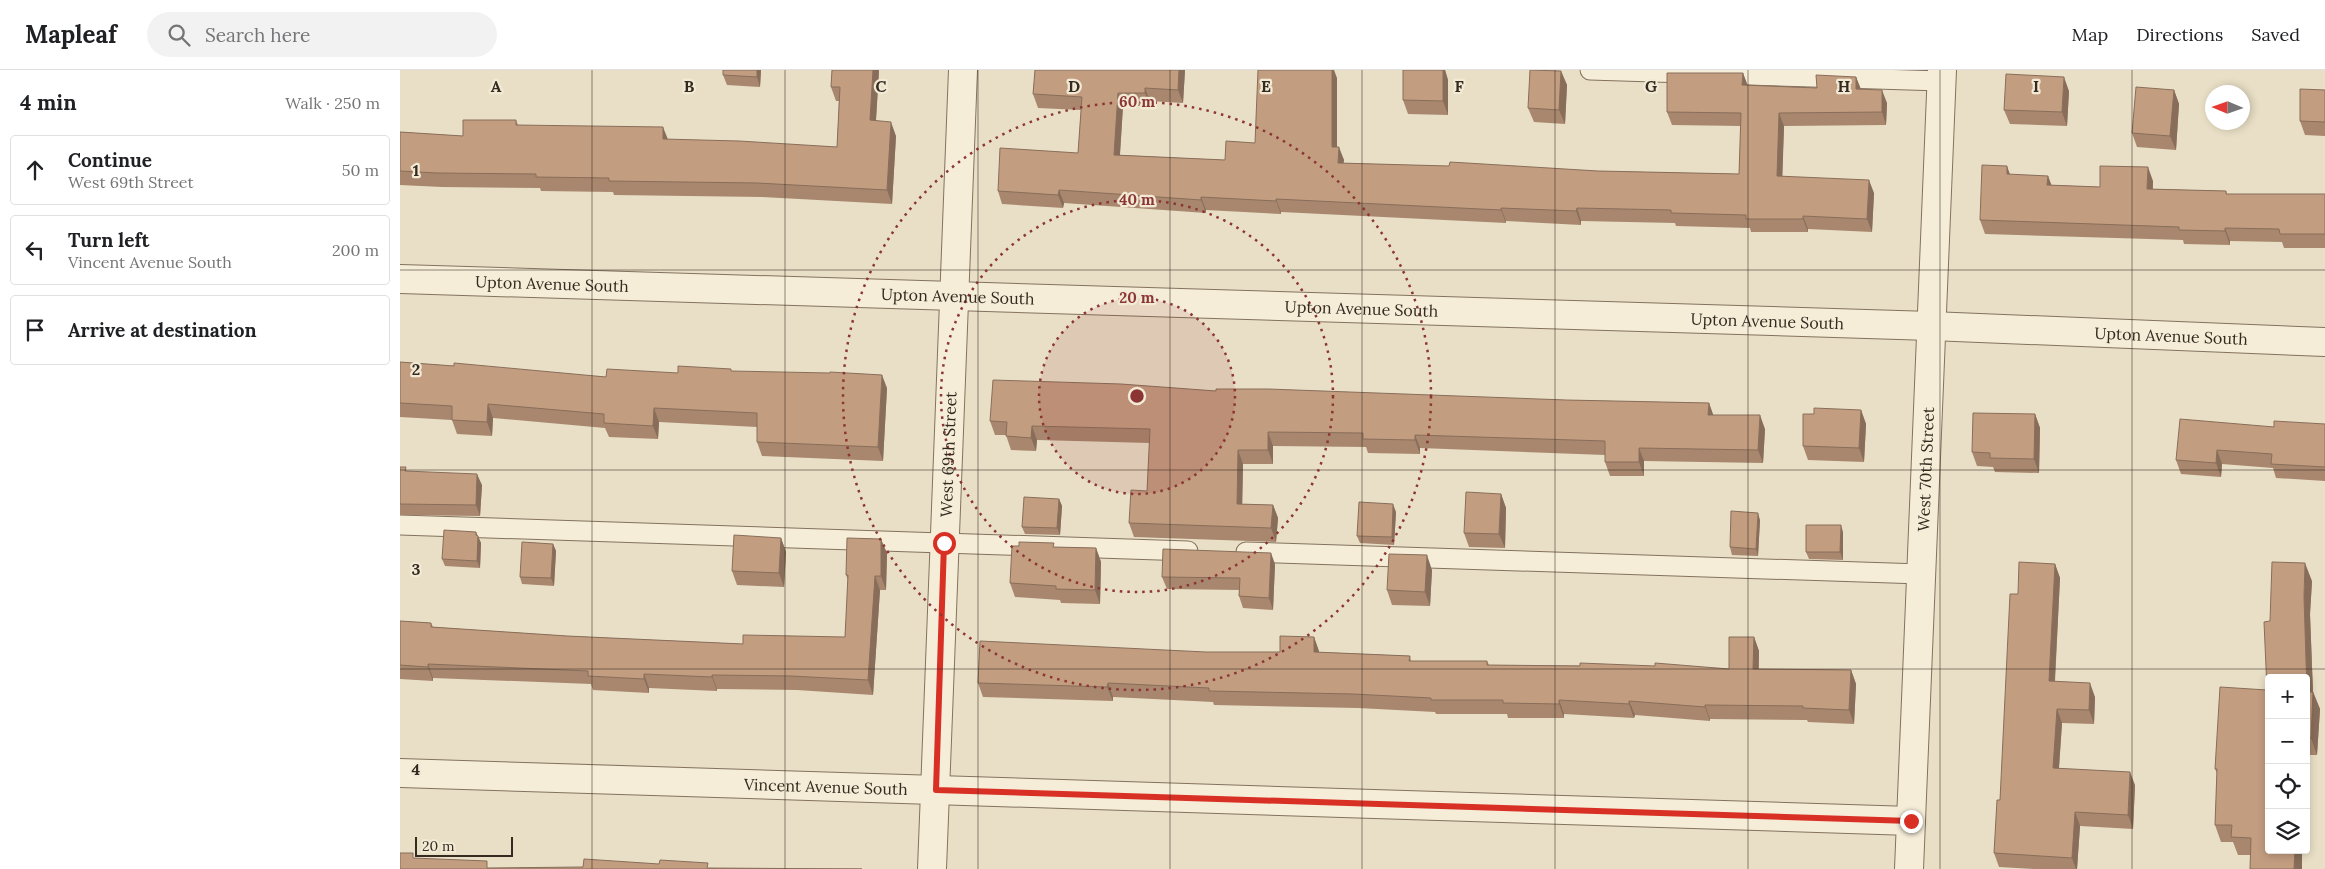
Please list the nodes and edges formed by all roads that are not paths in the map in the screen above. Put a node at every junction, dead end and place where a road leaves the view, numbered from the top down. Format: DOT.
graph roads {
  1 [pos="963,70"];
  2 [pos="1590,70"];
  3 [pos="1942,75"];
  4 [pos="400,279"];
  5 [pos="954,296"];
  6 [pos="1931,326"];
  7 [pos="2325,342"];
  8 [pos="400,525"];
  9 [pos="944,543"];
  10 [pos="1203,551"];
  11 [pos="1233,552"];
  12 [pos="1921,574"];
  13 [pos="400,773"];
  14 [pos="936,790"];
  15 [pos="1911,821"];
  16 [pos="932,869"];
  17 [pos="1909,869"];
  1 -- 5 [label="street, West 69th Street"];
  2 -- 3 [label="lane"];
  3 -- 6 [label="street, West 70th Street"];
  4 -- 5 [label="street, Upton Avenue South"];
  5 -- 6 [label="street, Upton Avenue South"];
  5 -- 9 [label="street, West 69th Street"];
  6 -- 7 [label="street, Upton Avenue South"];
  6 -- 12 [label="street, West 70th Street"];
  8 -- 9 [label="lane"];
  9 -- 10 [label="lane"];
  9 -- 14 [label="street, West 69th Street"];
  11 -- 12 [label="lane"];
  12 -- 15 [label="street, West 70th Street"];
  13 -- 14 [label="street, Vincent Avenue South"];
  14 -- 15 [label="street, Vincent Avenue South"];
  14 -- 16 [label="street, West 69th Street"];
  15 -- 17 [label="street, West 70th Street"];
}
